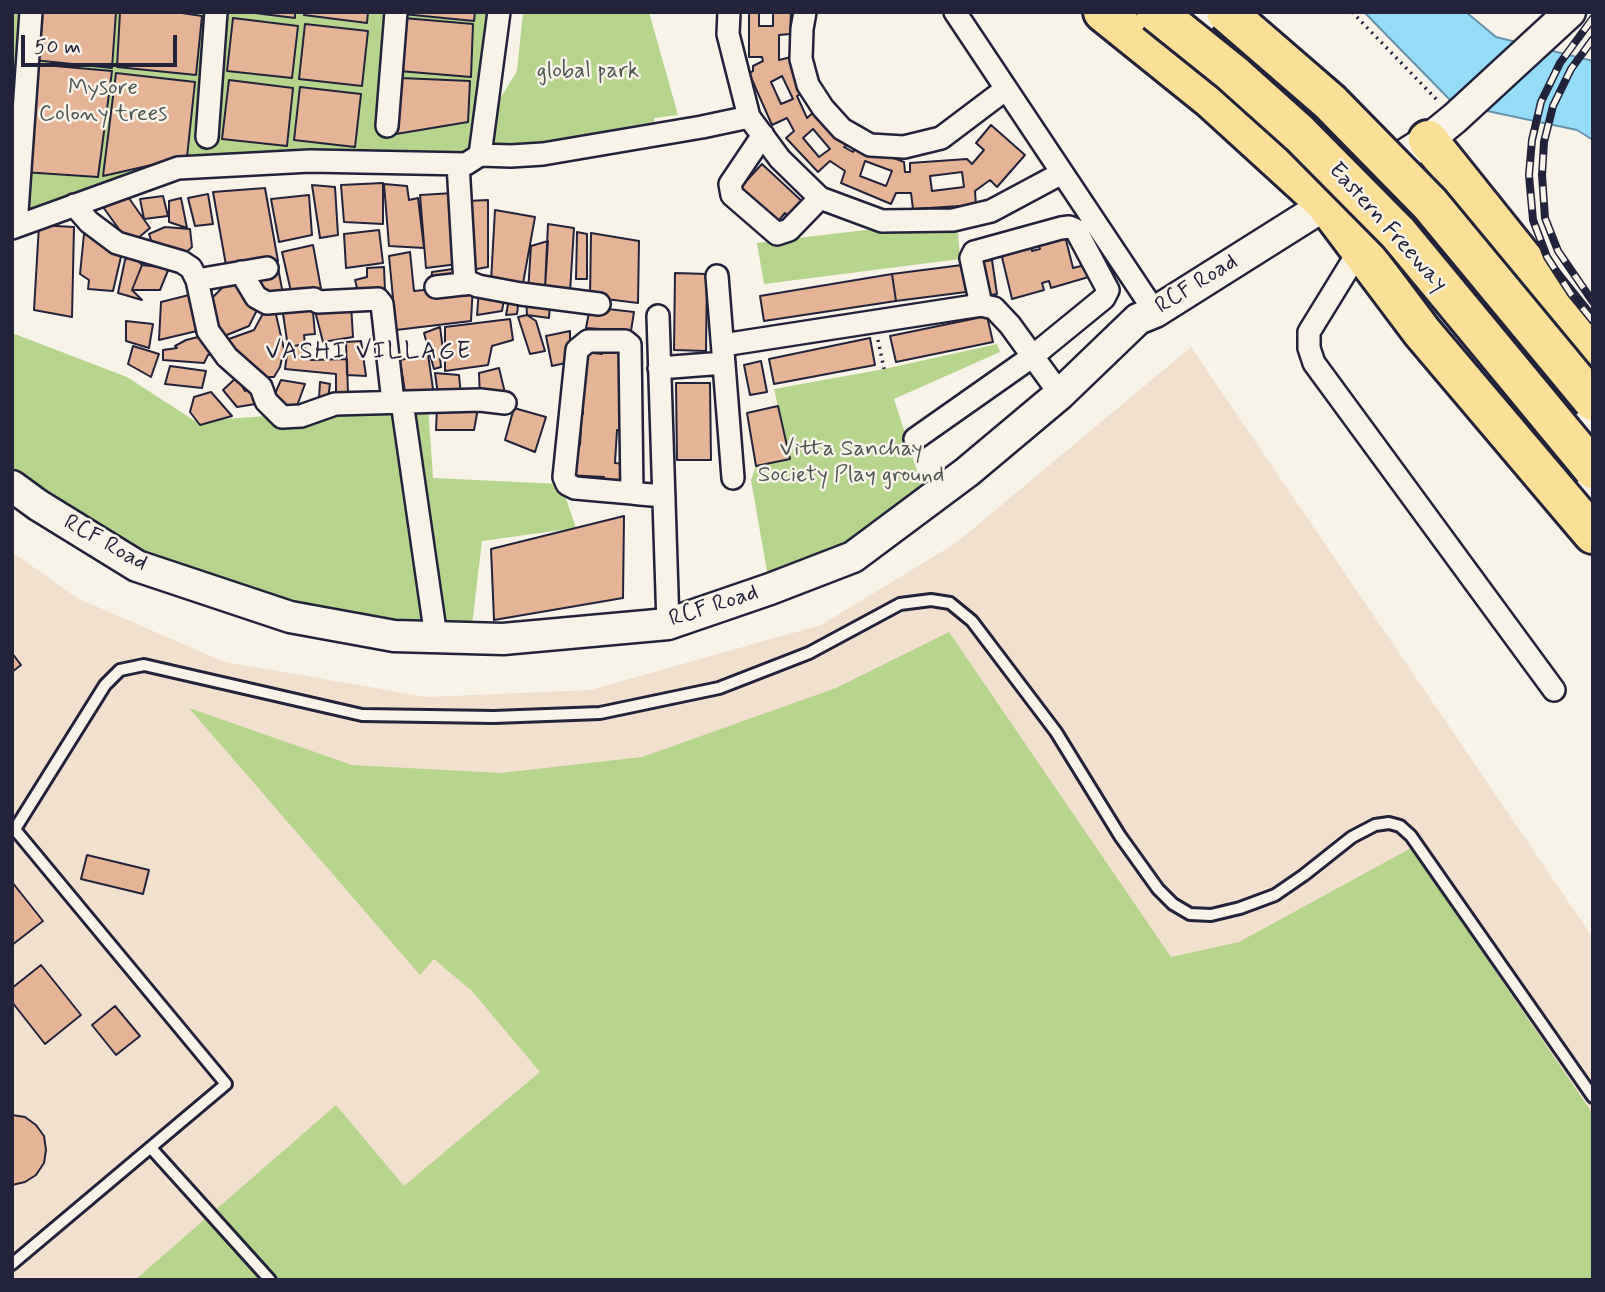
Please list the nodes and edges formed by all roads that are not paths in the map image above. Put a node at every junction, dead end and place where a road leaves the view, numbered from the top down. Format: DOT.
graph roads {
  1 [pos="31,12"];
  2 [pos="216,12"];
  3 [pos="396,12"];
  4 [pos="499,12"];
  5 [pos="729,12"];
  6 [pos="805,12"];
  7 [pos="955,12"];
  8 [pos="1103,12"];
  9 [pos="1156,12"];
  10 [pos="1226,12"];
  11 [pos="1570,12"];
  12 [pos="1006,89"];
  13 [pos="749,117"];
  14 [pos="387,126"];
  15 [pos="1441,129"];
  16 [pos="763,135"];
  17 [pos="207,137"];
  18 [pos="480,155"];
  19 [pos="458,164"];
  20 [pos="1062,173"];
  21 [pos="15,196"];
  22 [pos="820,198"];
  23 [pos="1325,203"];
  24 [pos="74,205"];
  25 [pos="14,227"];
  26 [pos="1360,249"];
  27 [pos="267,268"];
  28 [pos="241,272"];
  29 [pos="717,276"];
  30 [pos="197,281"];
  31 [pos="466,284"];
  32 [pos="436,287"];
  33 [pos="599,304"];
  34 [pos="981,304"];
  35 [pos="1155,312"];
  36 [pos="657,316"];
  37 [pos="1593,346"];
  38 [pos="724,354"];
  39 [pos="1033,356"];
  40 [pos="660,368"];
  41 [pos="1060,394"];
  42 [pos="1593,401"];
  43 [pos="398,402"];
  44 [pos="505,403"];
  45 [pos="915,439"];
  46 [pos="1593,469"];
  47 [pos="733,478"];
  48 [pos="12,486"];
  49 [pos="632,493"];
  50 [pos="664,496"];
  51 [pos="1593,534"];
  52 [pos="668,624"];
  53 [pos="436,637"];
  54 [pos="1553,690"];
  55 [pos="13,828"];
  56 [pos="1593,1097"];
  57 [pos="151,1149"];
  58 [pos="12,1264"];
  59 [pos="270,1280"];
  1 -- 21 [label="street"];
  2 -- 17 [label="street"];
  3 -- 14 [label="street"];
  4 -- 18 [label="street"];
  5 -- 13 [label="street"];
  6 -- 12 [label="street"];
  7 -- 12 [label="street"];
  8 -- 23 [label="highway"];
  9 -- 46 [label="highway, Eastern Freeway, bridge"];
  10 -- 42 [label="highway, Eastern Freeway, bridge"];
  11 -- 15 [label="street"];
  12 -- 20 [label="street"];
  13 -- 16 [label="street"];
  13 -- 18 [label="street"];
  15 -- 23 [label="street, RCF Road"];
  15 -- 37 [label="highway"];
  16 -- 22 [label="street"];
  16 -- 22 [label="street"];
  18 -- 19 [label="street"];
  19 -- 24 [label="street"];
  19 -- 31 [label="street"];
  20 -- 22 [label="street"];
  20 -- 35 [label="street"];
  21 -- 25 [label="street"];
  23 -- 26 [label="highway"];
  23 -- 35 [label="street, RCF Road"];
  24 -- 25 [label="street"];
  24 -- 30 [label="street"];
  26 -- 51 [label="highway"];
  26 -- 54 [label="street"];
  27 -- 28 [label="street"];
  28 -- 30 [label="street"];
  28 -- 43 [label="street"];
  29 -- 38 [label="street"];
  30 -- 43 [label="street"];
  31 -- 32 [label="street"];
  31 -- 33 [label="street"];
  34 -- 38 [label="street"];
  34 -- 39 [label="street"];
  34 -- 39 [label="street"];
  35 -- 41 [label="street, RCF Road"];
  36 -- 40 [label="street"];
  38 -- 40 [label="street"];
  38 -- 47 [label="street"];
  39 -- 41 [label="street"];
  39 -- 45 [label="street"];
  40 -- 50 [label="street"];
  41 -- 52 [label="street, RCF Road"];
  43 -- 44 [label="street"];
  43 -- 53 [label="street"];
  48 -- 53 [label="street, RCF Road"];
  49 -- 49 [label="street"];
  49 -- 50 [label="street"];
  50 -- 52 [label="street"];
  52 -- 53 [label="street, RCF Road"];
  55 -- 56 [label="lane"];
  55 -- 57 [label="lane"];
  57 -- 58 [label="lane"];
  57 -- 59 [label="lane"];
}
